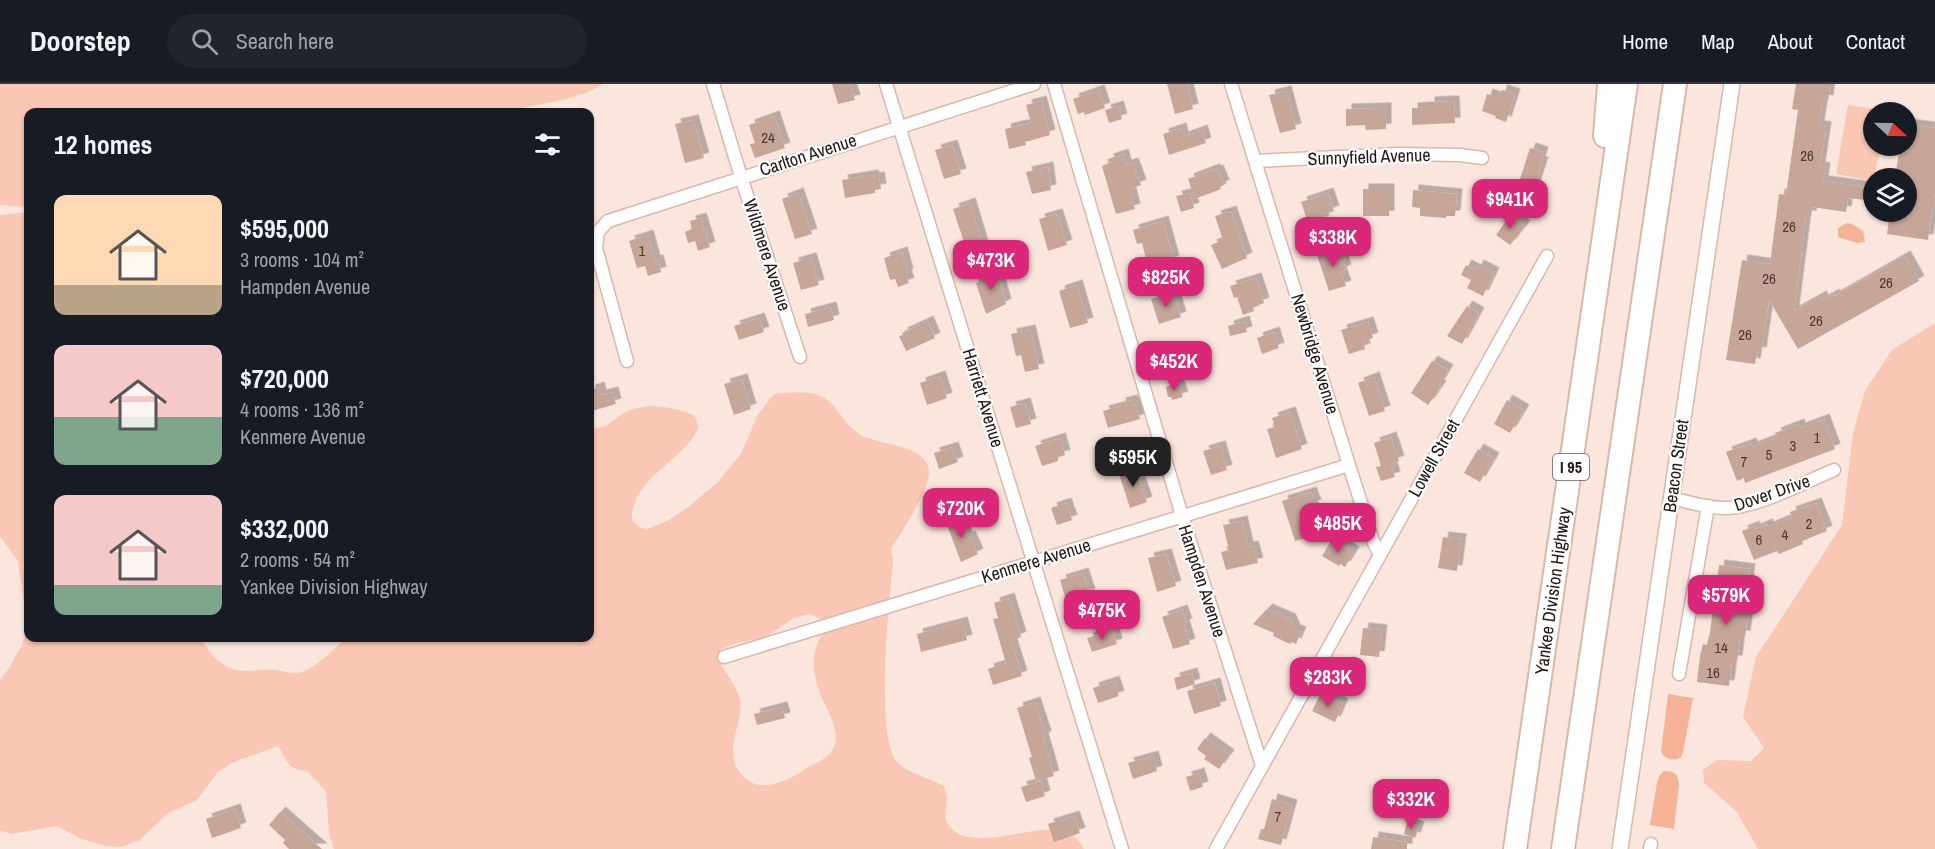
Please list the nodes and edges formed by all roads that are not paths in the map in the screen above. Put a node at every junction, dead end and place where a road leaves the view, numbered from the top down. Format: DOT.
graph roads {
  1 [pos="713,84"];
  2 [pos="886,84"];
  3 [pos="1034,84"];
  4 [pos="1054,84"];
  5 [pos="1231,84"];
  6 [pos="1609,84"];
  7 [pos="1626,84"];
  8 [pos="1675,84"];
  9 [pos="1732,84"];
  10 [pos="899,126"];
  11 [pos="1482,158"];
  12 [pos="1256,161"];
  13 [pos="741,177"];
  14 [pos="1547,256"];
  15 [pos="1589,345"];
  16 [pos="800,357"];
  17 [pos="627,361"];
  18 [pos="1349,465"];
  19 [pos="1834,470"];
  20 [pos="1671,498"];
  21 [pos="1708,506"];
  22 [pos="1182,516"];
  23 [pos="1380,555"];
  24 [pos="1034,563"];
  25 [pos="724,657"];
  26 [pos="1679,674"];
  27 [pos="1262,766"];
  28 [pos="1122,849"];
  29 [pos="1216,849"];
  30 [pos="1515,849"];
  31 [pos="1563,849"];
  32 [pos="1620,849"];
  1 -- 13 [label="street, Wildmere Avenue"];
  2 -- 10 [label="street, Harriett Avenue"];
  3 -- 10 [label="street, Carlton Avenue"];
  4 -- 22 [label="street, Hampden Avenue"];
  5 -- 12 [label="street, Newbridge Avenue"];
  6 -- 15 [label="highway"];
  7 -- 15 [label="highway, Yankee Division Highway / I 95"];
  8 -- 31 [label="highway"];
  9 -- 20 [label="street, Beacon Street"];
  10 -- 13 [label="street, Carlton Avenue"];
  10 -- 24 [label="street, Harriett Avenue"];
  11 -- 12 [label="street, Sunnyfield Avenue"];
  12 -- 18 [label="street, Newbridge Avenue"];
  13 -- 16 [label="street, Wildmere Avenue"];
  13 -- 17 [label="street, Carlton Avenue"];
  14 -- 23 [label="street, Lowell Street"];
  15 -- 30 [label="highway, Yankee Division Highway / I 95"];
  18 -- 22 [label="street, Kenmere Avenue"];
  18 -- 23 [label="street, Newbridge Avenue"];
  19 -- 21 [label="street, Dover Drive"];
  20 -- 21 [label="street, Dover Drive"];
  20 -- 32 [label="street, Beacon Street"];
  21 -- 26 [label="street, Dover Drive"];
  22 -- 24 [label="street, Kenmere Avenue"];
  22 -- 27 [label="street, Hampden Avenue"];
  23 -- 27 [label="street, Lowell Street"];
  24 -- 25 [label="street, Kenmere Avenue"];
  24 -- 28 [label="street, Harriett Avenue"];
  27 -- 29 [label="street, Lowell Street"];
}
